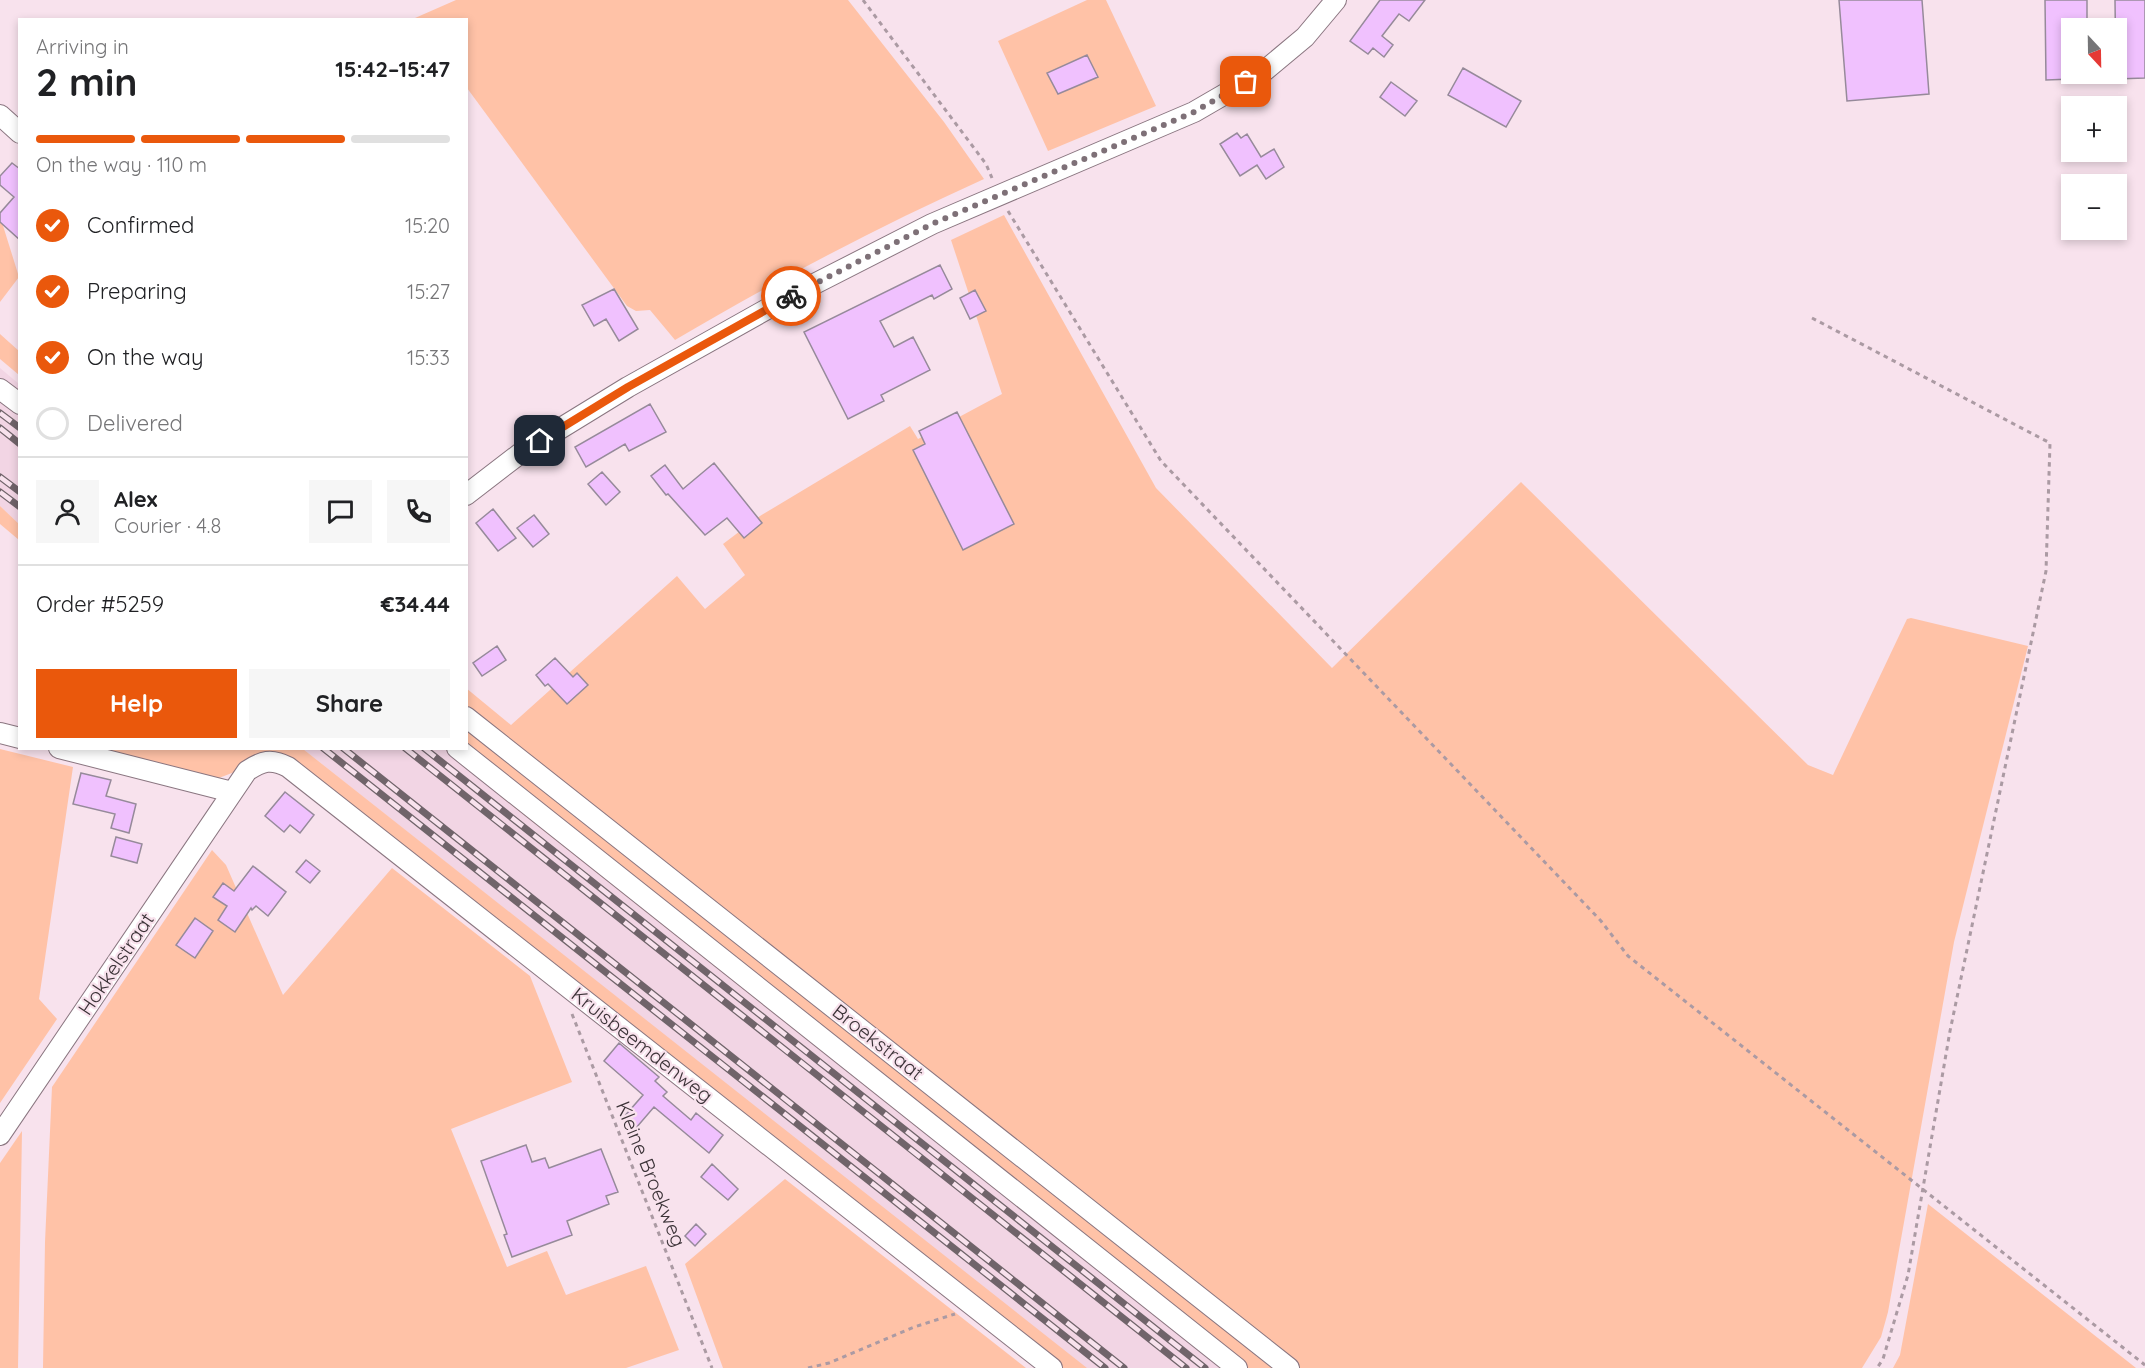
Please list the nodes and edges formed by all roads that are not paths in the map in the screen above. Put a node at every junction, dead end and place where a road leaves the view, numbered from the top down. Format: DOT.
graph roads {
  1 [pos="1336,0"];
  2 [pos="0,116"];
  3 [pos="18,131"];
  4 [pos="0,389"];
  5 [pos="18,402"];
  6 [pos="468,493"];
  7 [pos="468,719"];
  8 [pos="0,733"];
  9 [pos="18,738"];
  10 [pos="67,750"];
  11 [pos="460,750"];
  12 [pos="232,792"];
  13 [pos="0,1135"];
  14 [pos="1052,1368"];
  15 [pos="1237,1368"];
  16 [pos="1289,1368"];
  1 -- 6 [label="street"];
  2 -- 3 [label="street"];
  4 -- 5 [label="street"];
  7 -- 16 [label="street, Broekstraat"];
  8 -- 9 [label="street"];
  10 -- 12 [label="street"];
  11 -- 15 [label="street"];
  12 -- 13 [label="street, Hokkelstraat"];
  12 -- 14 [label="street, Kruisbeemdenweg"];
}
